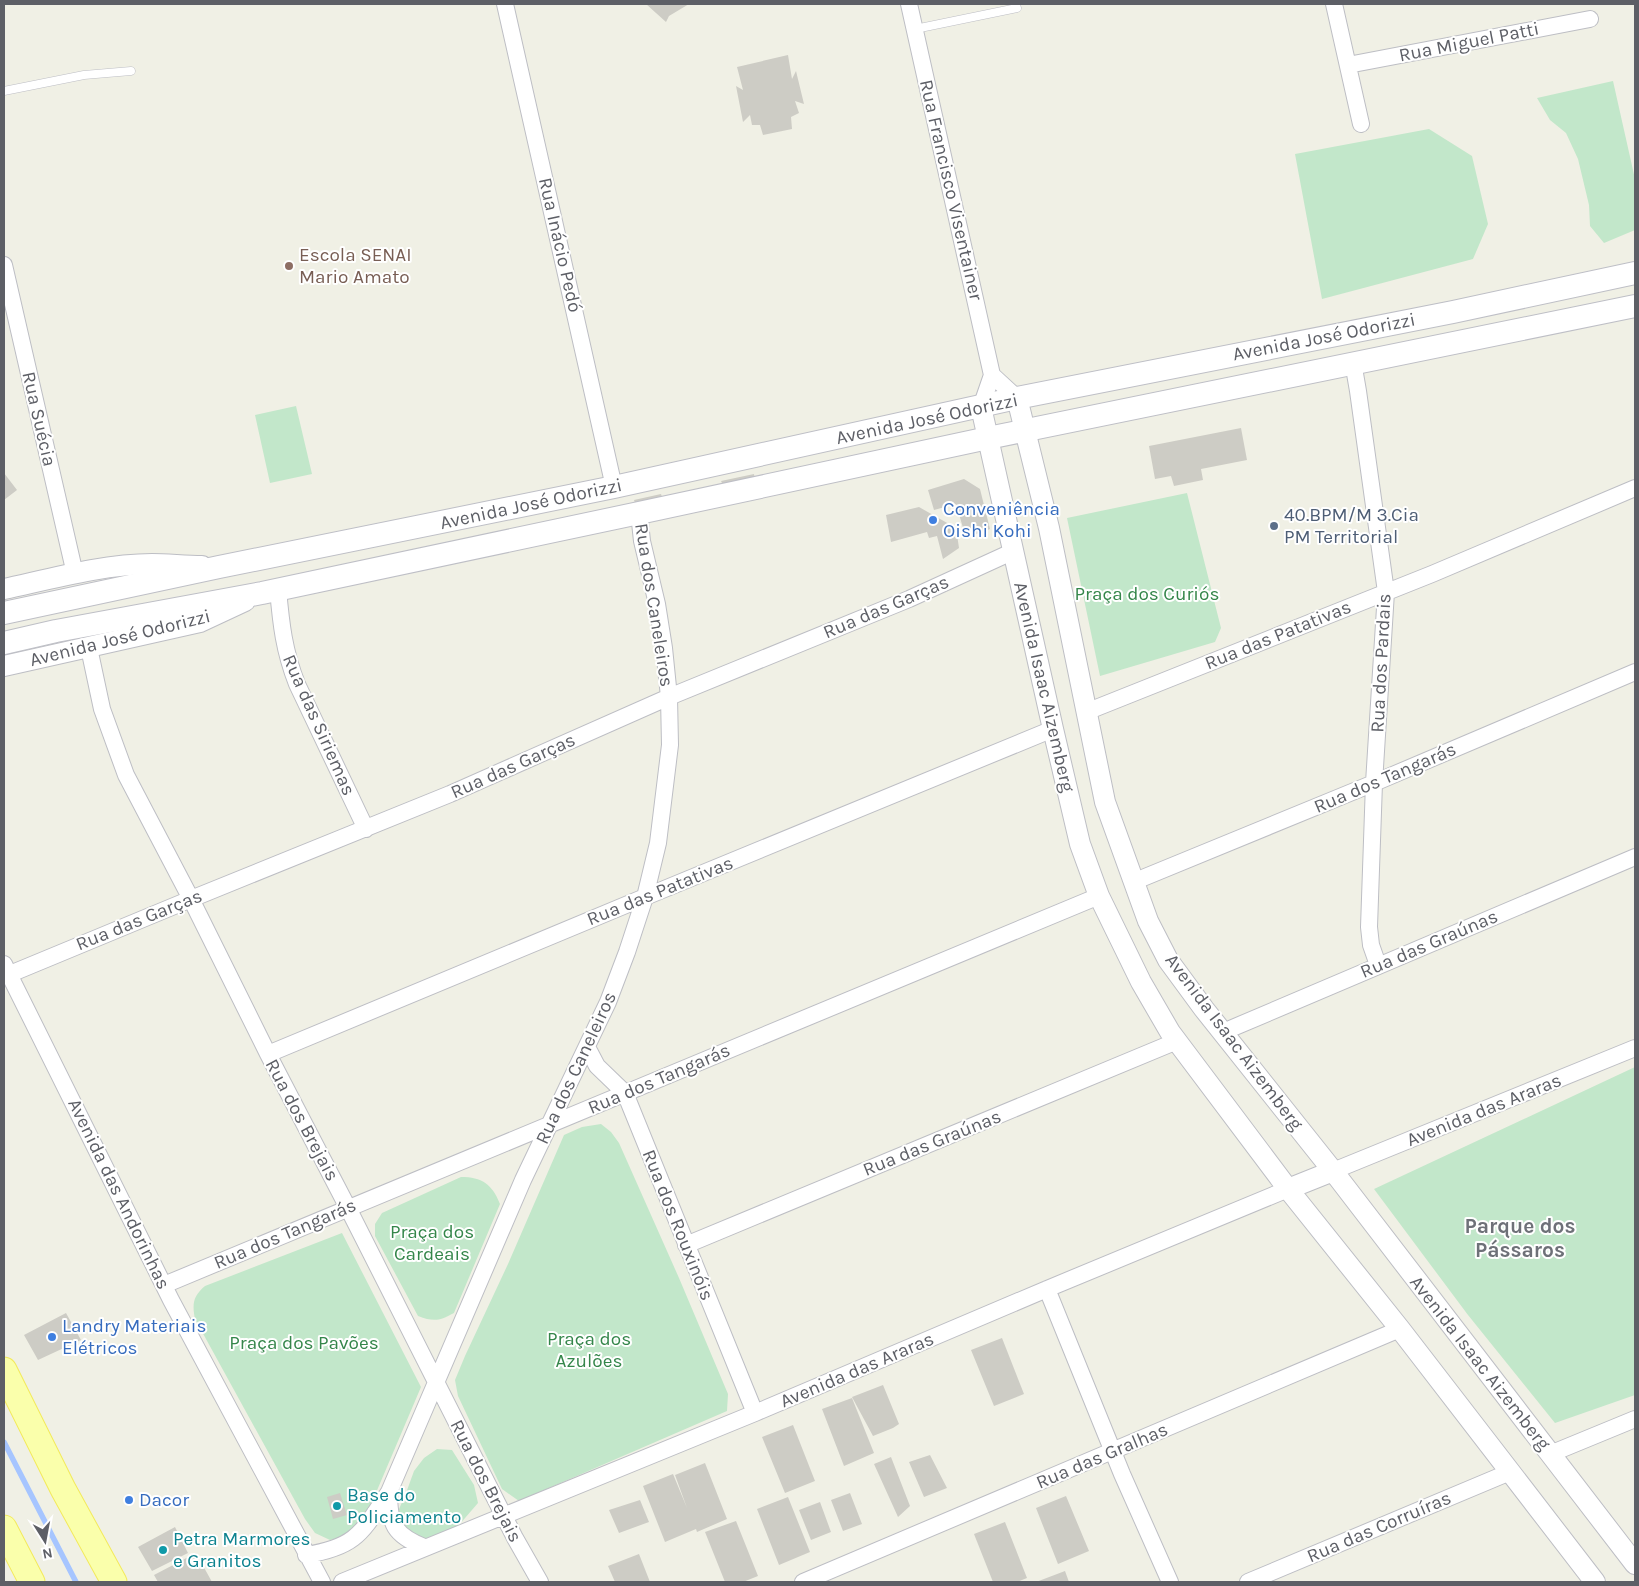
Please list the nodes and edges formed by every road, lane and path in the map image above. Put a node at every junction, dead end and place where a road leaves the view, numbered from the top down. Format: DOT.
graph roads {
  1 [pos="506,4"];
  2 [pos="909,4"];
  3 [pos="1334,4"];
  4 [pos="1017,8"];
  5 [pos="1590,19"];
  6 [pos="915,29"];
  7 [pos="1348,65"];
  8 [pos="131,71"];
  9 [pos="4,92"];
  10 [pos="1361,124"];
  11 [pos="4,265"];
  12 [pos="1635,272"];
  13 [pos="1635,306"];
  14 [pos="1353,362"];
  15 [pos="992,375"];
  16 [pos="1017,398"];
  17 [pos="981,407"];
  18 [pos="1025,430"];
  19 [pos="988,438"];
  20 [pos="614,487"];
  21 [pos="1635,488"];
  22 [pos="639,513"];
  23 [pos="1014,550"];
  24 [pos="219,567"];
  25 [pos="75,574"];
  26 [pos="4,589"];
  27 [pos="270,591"];
  28 [pos="1386,592"];
  29 [pos="4,613"];
  30 [pos="4,643"];
  31 [pos="90,648"];
  32 [pos="4,666"];
  33 [pos="1635,672"];
  34 [pos="669,697"];
  35 [pos="1086,712"];
  36 [pos="1053,729"];
  37 [pos="1374,783"];
  38 [pos="366,829"];
  39 [pos="1635,857"];
  40 [pos="1133,882"];
  41 [pos="1099,896"];
  42 [pos="644,897"];
  43 [pos="191,899"];
  44 [pos="1378,965"];
  45 [pos="7,969"];
  46 [pos="1223,1032"];
  47 [pos="1177,1041"];
  48 [pos="587,1047"];
  49 [pos="1635,1048"];
  50 [pos="268,1054"];
  51 [pos="625,1093"];
  52 [pos="550,1124"];
  53 [pos="1333,1171"];
  54 [pos="1288,1189"];
  55 [pos="348,1208"];
  56 [pos="686,1245"];
  57 [pos="164,1285"];
  58 [pos="1047,1289"];
  59 [pos="1400,1329"];
  60 [pos="4,1370"];
  61 [pos="436,1383"];
  62 [pos="755,1413"];
  63 [pos="1635,1419"];
  64 [pos="1113,1452"];
  65 [pos="1550,1454"];
  66 [pos="1510,1472"];
  67 [pos="389,1492"];
  68 [pos="503,1515"];
  69 [pos="4,1528"];
  70 [pos="424,1547"];
  71 [pos="306,1555"];
  72 [pos="390,1561"];
  73 [pos="1635,1564"];
  74 [pos="32,1582"];
  75 [pos="114,1582"];
  76 [pos="322,1582"];
  77 [pos="342,1582"];
  78 [pos="363,1582"];
  79 [pos="540,1582"];
  80 [pos="804,1582"];
  81 [pos="1170,1582"];
  82 [pos="1248,1582"];
  83 [pos="1595,1582"];
  1 -- 20 [label="street, Rua Inácio Pedó"];
  2 -- 6 [label="street, Rua Francisco Visentainer"];
  3 -- 7 [label="street"];
  4 -- 6 [label="lane"];
  5 -- 7 [label="street, Rua Miguel Patti"];
  6 -- 15 [label="street, Rua Francisco Visentainer"];
  7 -- 10 [label="street"];
  8 -- 9 [label="lane"];
  11 -- 25 [label="street, Rua Suécia"];
  12 -- 16 [label="main road, Avenida José Odorizzi"];
  13 -- 14 [label="main road, Avenida José Odorizzi"];
  14 -- 18 [label="main road, Avenida José Odorizzi"];
  14 -- 28 [label="street, Rua dos Pardais"];
  15 -- 16 [label="street"];
  15 -- 17 [label="street"];
  16 -- 17 [label="main road, Avenida José Odorizzi"];
  16 -- 18 [label="street, Avenida Isaac Aizemberg"];
  17 -- 19 [label="street"];
  17 -- 20 [label="main road, Avenida José Odorizzi"];
  18 -- 19 [label="main road, Avenida José Odorizzi"];
  18 -- 35 [label="street, Avenida Isaac Aizemberg"];
  19 -- 22 [label="main road, Avenida José Odorizzi"];
  19 -- 23 [label="street, Avenida Isaac Aizemberg"];
  20 -- 24 [label="main road, Avenida José Odorizzi"];
  21 -- 28 [label="street, Rua das Patativas"];
  22 -- 27 [label="main road, Avenida José Odorizzi"];
  22 -- 34 [label="street, Rua dos Caneleiros"];
  23 -- 34 [label="street, Rua das Garças"];
  23 -- 36 [label="street, Avenida Isaac Aizemberg"];
  24 -- 25 [label="street, Avenida José Odorizzi"];
  24 -- 29 [label="main road, Avenida José Odorizzi"];
  25 -- 26 [label="street, Avenida José Odorizzi"];
  27 -- 30 [label="main road, Avenida José Odorizzi"];
  27 -- 31 [label="street, Avenida José Odorizzi"];
  27 -- 38 [label="street, Rua das Siriemas"];
  28 -- 35 [label="street, Rua das Patativas"];
  28 -- 37 [label="street, Rua dos Pardais"];
  31 -- 32 [label="street, Avenida José Odorizzi"];
  31 -- 43 [label="street, Rua dos Brejais"];
  33 -- 37 [label="street, Rua dos Tangarás"];
  34 -- 38 [label="street, Rua das Garças"];
  34 -- 42 [label="street, Rua dos Caneleiros"];
  35 -- 40 [label="street, Avenida Isaac Aizemberg"];
  36 -- 41 [label="street, Avenida Isaac Aizemberg"];
  36 -- 42 [label="street, Rua das Patativas"];
  37 -- 40 [label="street, Rua dos Tangarás"];
  37 -- 44 [label="street, Rua dos Pardais"];
  38 -- 43 [label="street, Rua das Garças"];
  39 -- 44 [label="street, Rua das Graúnas"];
  40 -- 46 [label="street, Avenida Isaac Aizemberg"];
  41 -- 47 [label="street, Avenida Isaac Aizemberg"];
  41 -- 51 [label="street, Rua dos Tangarás"];
  42 -- 48 [label="street, Rua dos Caneleiros"];
  42 -- 50 [label="street, Rua das Patativas"];
  43 -- 45 [label="street, Rua das Garças"];
  43 -- 50 [label="street, Rua dos Brejais"];
  44 -- 46 [label="street, Rua das Graúnas"];
  45 -- 57 [label="street, Avenida das Andorinhas"];
  46 -- 53 [label="street, Avenida Isaac Aizemberg"];
  47 -- 54 [label="street, Avenida Isaac Aizemberg"];
  47 -- 56 [label="street, Rua das Graúnas"];
  48 -- 51 [label="street, Rua dos Rouxinóis"];
  48 -- 52 [label="street, Rua dos Caneleiros"];
  49 -- 53 [label="street, Avenida das Araras"];
  50 -- 55 [label="street, Rua dos Brejais"];
  51 -- 52 [label="street, Rua dos Tangarás"];
  51 -- 56 [label="street, Rua dos Rouxinóis"];
  52 -- 55 [label="street, Rua dos Tangarás"];
  52 -- 61 [label="street, Rua dos Caneleiros"];
  53 -- 54 [label="street"];
  53 -- 65 [label="street, Avenida Isaac Aizemberg"];
  54 -- 58 [label="street, Avenida das Araras"];
  54 -- 59 [label="street, Avenida Isaac Aizemberg"];
  55 -- 57 [label="street, Rua dos Tangarás"];
  55 -- 61 [label="street, Rua dos Brejais"];
  56 -- 62 [label="street, Rua dos Rouxinóis"];
  57 -- 71 [label="street, Avenida das Andorinhas"];
  58 -- 62 [label="street, Avenida das Araras"];
  58 -- 64 [label="street"];
  59 -- 64 [label="street, Rua das Gralhas"];
  59 -- 66 [label="street, Avenida Isaac Aizemberg"];
  60 -- 75 [label="main road"];
  61 -- 67 [label="street, Rua dos Caneleiros"];
  61 -- 68 [label="street, Rua dos Brejais"];
  62 -- 68 [label="street, Avenida das Araras"];
  63 -- 65 [label="street"];
  64 -- 80 [label="street, Rua das Gralhas"];
  64 -- 81 [label="street"];
  65 -- 73 [label="street, Avenida Isaac Aizemberg"];
  66 -- 82 [label="street, Rua das Corruíras"];
  66 -- 83 [label="street, Avenida Isaac Aizemberg"];
  67 -- 70 [label="street"];
  67 -- 71 [label="street, Rua dos Caneleiros"];
  68 -- 70 [label="street, Avenida das Araras"];
  68 -- 79 [label="street, Rua dos Brejais"];
  69 -- 74 [label="main road"];
  70 -- 72 [label="street, Avenida das Araras"];
  71 -- 76 [label="street, Avenida das Andorinhas"];
  72 -- 77 [label="street, Avenida das Araras"];
  72 -- 78 [label="street, Avenida das Araras"];
}
